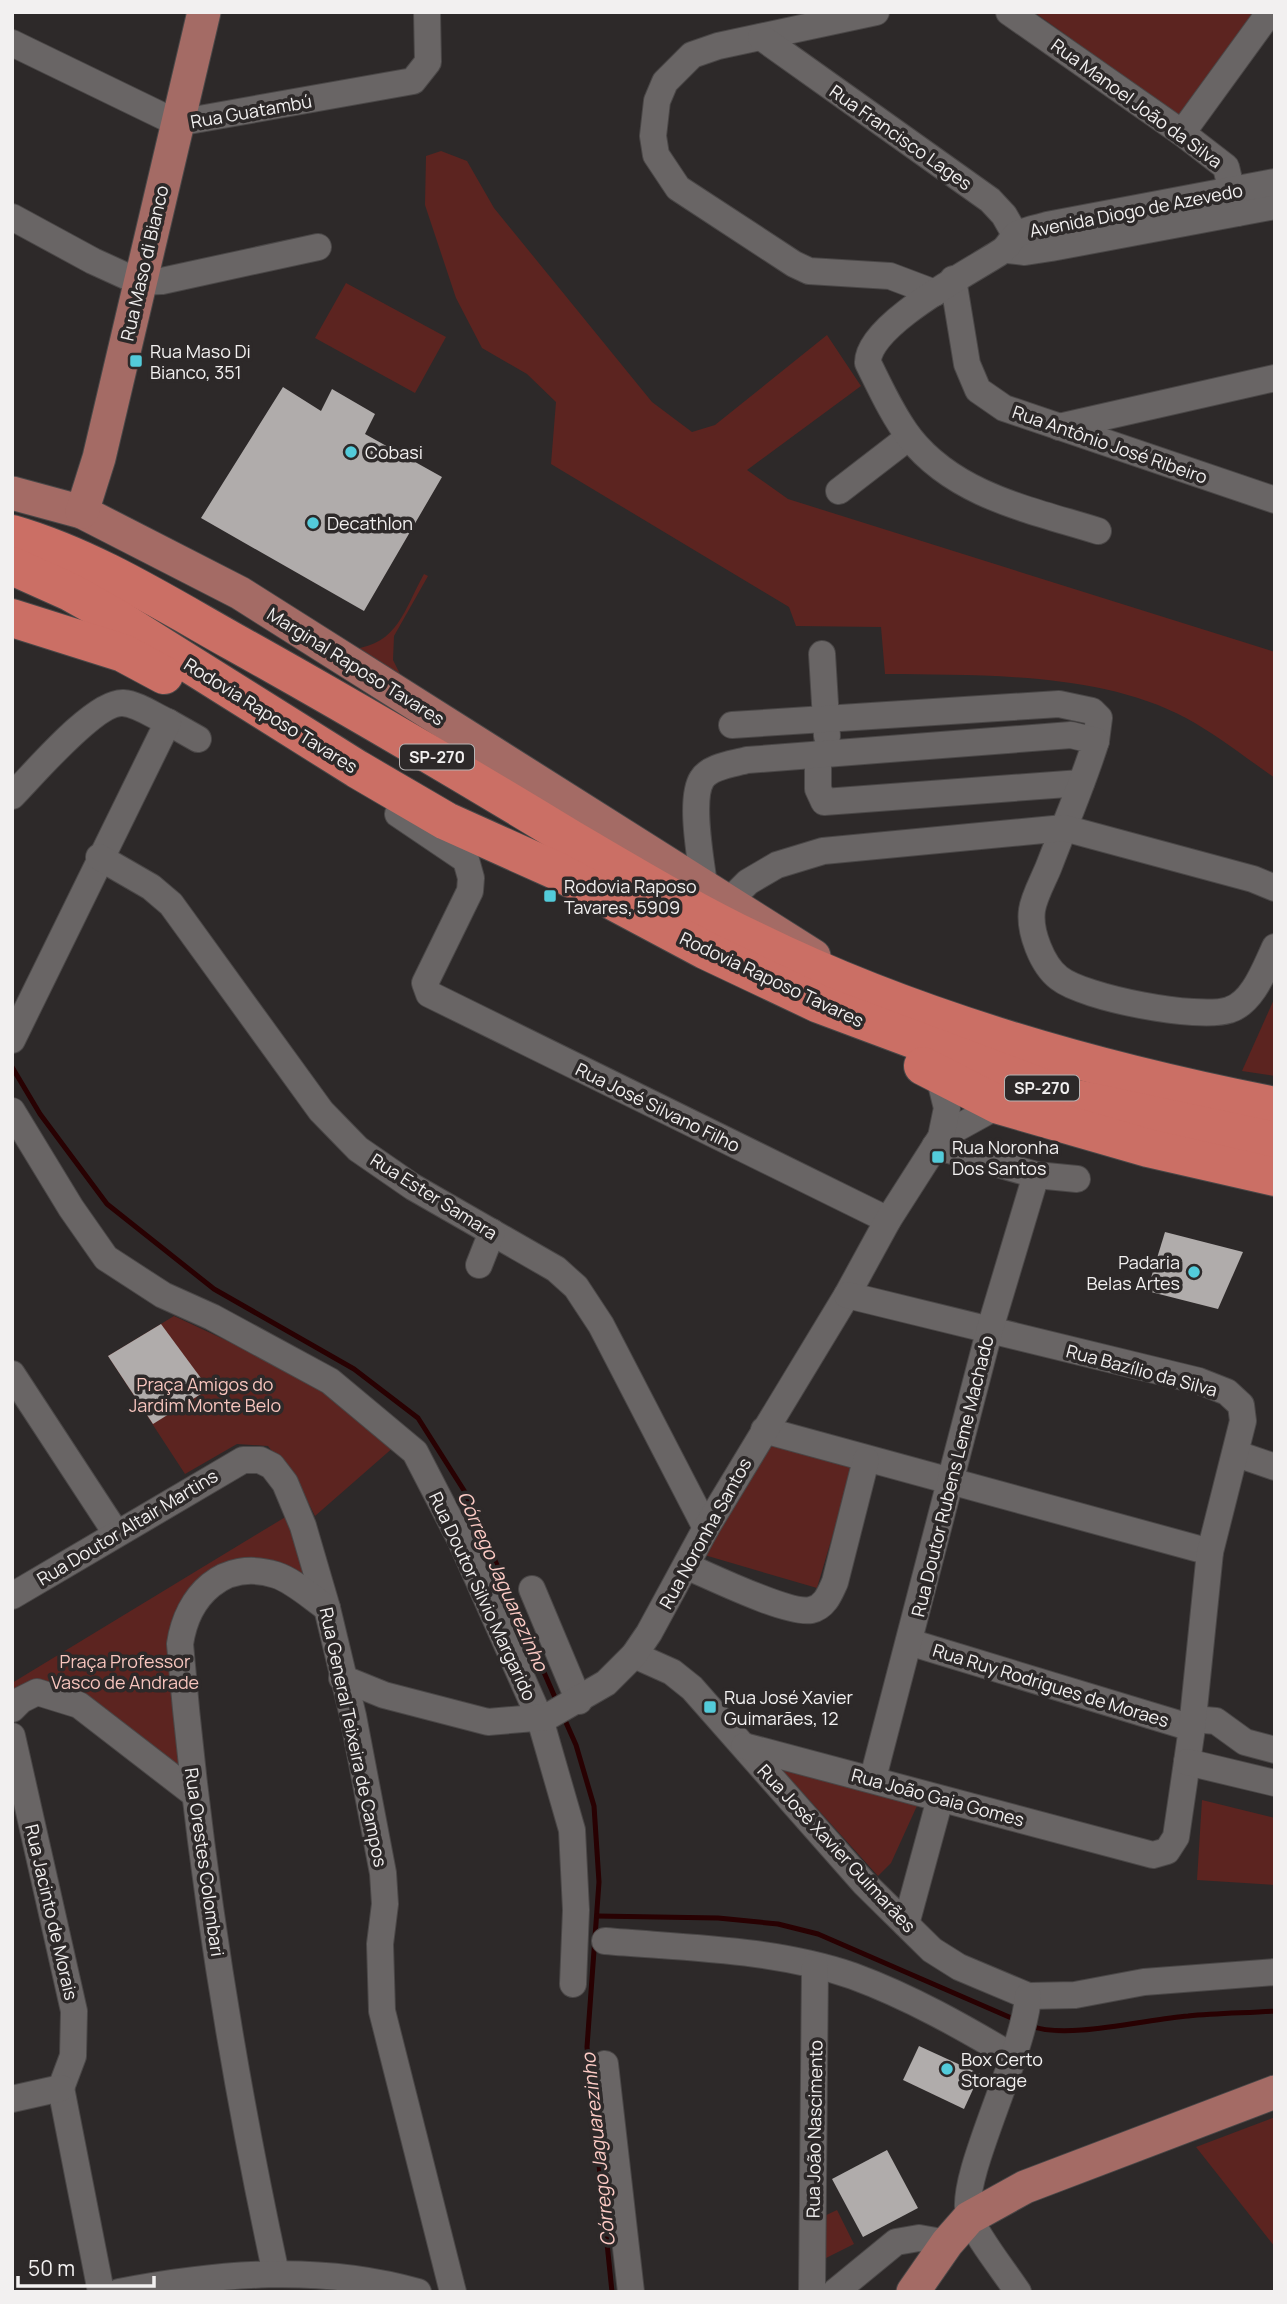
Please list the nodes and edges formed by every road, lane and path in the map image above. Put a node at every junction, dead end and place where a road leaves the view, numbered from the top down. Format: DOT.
graph roads {
  1 [pos="204,12"];
  2 [pos="427,12"];
  3 [pos="876,12"];
  4 [pos="1009,12"];
  5 [pos="1270,12"];
  6 [pos="761,37"];
  7 [pos="12,43"];
  8 [pos="177,123"];
  9 [pos="1182,132"];
  10 [pos="1258,197"];
  11 [pos="12,217"];
  12 [pos="1015,245"];
  13 [pos="318,247"];
  14 [pos="139,282"];
  15 [pos="944,286"];
  16 [pos="1275,378"];
  17 [pos="1057,427"];
  18 [pos="909,437"];
  19 [pos="839,491"];
  20 [pos="12,493"];
  21 [pos="1275,500"];
  22 [pos="82,512"];
  23 [pos="1098,531"];
  24 [pos="12,534"];
  25 [pos="12,566"];
  26 [pos="12,618"];
  27 [pos="822,654"];
  28 [pos="246,698"];
  29 [pos="826,718"];
  30 [pos="167,722"];
  31 [pos="732,725"];
  32 [pos="288,726"];
  33 [pos="198,739"];
  34 [pos="1096,741"];
  35 [pos="823,754"];
  36 [pos="1081,783"];
  37 [pos="12,796"];
  38 [pos="1064,828"];
  39 [pos="99,857"];
  40 [pos="1275,888"];
  41 [pos="717,892"];
  42 [pos="1275,947"];
  43 [pos="859,986"];
  44 [pos="819,1004"];
  45 [pos="18,1018"];
  46 [pos="939,1076"];
  47 [pos="999,1105"];
  48 [pos="1275,1106"];
  49 [pos="12,1111"];
  50 [pos="938,1141"];
  51 [pos="1275,1141"];
  52 [pos="1036,1175"];
  53 [pos="1275,1177"];
  54 [pos="1077,1179"];
  55 [pos="888,1220"];
  56 [pos="492,1232"];
  57 [pos="478,1265"];
  58 [pos="848,1295"];
  59 [pos="989,1332"];
  60 [pos="12,1374"];
  61 [pos="764,1430"];
  62 [pos="1237,1454"];
  63 [pos="243,1460"];
  64 [pos="866,1460"];
  65 [pos="1275,1467"];
  66 [pos="951,1481"];
  67 [pos="706,1528"];
  68 [pos="116,1533"];
  69 [pos="1210,1552"];
  70 [pos="686,1566"];
  71 [pos="531,1589"];
  72 [pos="12,1596"];
  73 [pos="327,1608"];
  74 [pos="909,1642"];
  75 [pos="634,1655"];
  76 [pos="342,1678"];
  77 [pos="576,1703"];
  78 [pos="12,1709"];
  79 [pos="543,1718"];
  80 [pos="1193,1723"];
  81 [pos="12,1736"];
  82 [pos="744,1746"];
  83 [pos="1275,1750"];
  84 [pos="1187,1762"];
  85 [pos="873,1779"];
  86 [pos="1275,1783"];
  87 [pos="193,1793"];
  88 [pos="940,1799"];
  89 [pos="24,1834"];
  90 [pos="1132,1849"];
  91 [pos="905,1924"];
  92 [pos="605,1941"];
  93 [pos="816,1966"];
  94 [pos="1275,1972"];
  95 [pos="573,1984"];
  96 [pos="1028,2001"];
  97 [pos="1018,2045"];
  98 [pos="605,2064"];
  99 [pos="61,2088"];
  100 [pos="1275,2092"];
  101 [pos="12,2099"];
  102 [pos="969,2218"];
  103 [pos="947,2243"];
  104 [pos="276,2274"];
  105 [pos="101,2292"];
  106 [pos="119,2292"];
  107 [pos="418,2292"];
  108 [pos="453,2292"];
  109 [pos="631,2292"];
  110 [pos="812,2292"];
  111 [pos="835,2292"];
  112 [pos="913,2292"];
  113 [pos="1018,2292"];
  1 -- 8 [label="main road, Rua Maso di Bianco"];
  2 -- 8 [label="street, Rua Guatambú"];
  3 -- 6 [label="street"];
  4 -- 9 [label="street, Rua Manoel João da Silva"];
  5 -- 9 [label="street"];
  6 -- 12 [label="street, Rua Francisco Lages"];
  6 -- 15 [label="street"];
  7 -- 8 [label="street, Rua Guatambú"];
  8 -- 14 [label="main road, Rua Maso di Bianco"];
  9 -- 10 [label="street, Rua Manoel João da Silva"];
  10 -- 12 [label="street, Avenida Diogo de Azevedo"];
  11 -- 14 [label="street"];
  12 -- 15 [label="street, Avenida Diogo de Azevedo"];
  13 -- 14 [label="street"];
  14 -- 22 [label="main road, Rua Maso di Bianco"];
  15 -- 17 [label="street, Rua Antônio José Ribeiro"];
  15 -- 18 [label="street, Avenida Diogo de Azevedo"];
  16 -- 17 [label="street"];
  17 -- 21 [label="street, Rua Antônio José Ribeiro"];
  18 -- 19 [label="street"];
  18 -- 23 [label="street"];
  20 -- 22 [label="main road, Marginal Raposo Tavares"];
  22 -- 41 [label="main road, Marginal Raposo Tavares"];
  24 -- 43 [label="highway, Rodovia Raposo Tavares / SP-270"];
  25 -- 28 [label="highway, Rodovia Raposo Tavares / SP-270"];
  26 -- 28 [label="highway"];
  27 -- 29 [label="street"];
  28 -- 32 [label="highway, Rodovia Raposo Tavares / SP-270"];
  29 -- 31 [label="street"];
  29 -- 34 [label="street"];
  29 -- 35 [label="street"];
  30 -- 33 [label="street"];
  30 -- 37 [label="street"];
  30 -- 39 [label="street"];
  32 -- 44 [label="highway, Rodovia Raposo Tavares / SP-270"];
  32 -- 55 [label="street, Rua José Silvano Filho"];
  34 -- 35 [label="street"];
  34 -- 36 [label="street"];
  35 -- 36 [label="street"];
  35 -- 41 [label="street"];
  36 -- 38 [label="street"];
  38 -- 40 [label="street"];
  38 -- 41 [label="street"];
  38 -- 42 [label="street"];
  39 -- 45 [label="street"];
  39 -- 56 [label="street, Rua Ester Samara"];
  41 -- 43 [label="main road, Marginal Raposo Tavares"];
  43 -- 48 [label="highway, Rodovia Raposo Tavares / SP-270"];
  44 -- 46 [label="highway"];
  44 -- 51 [label="highway, Rodovia Raposo Tavares / SP-270"];
  46 -- 47 [label="highway"];
  46 -- 50 [label="street, Rua Noronha Santos"];
  47 -- 50 [label="street, Rua Noronha Santos"];
  47 -- 53 [label="highway"];
  49 -- 79 [label="street, Rua Doutor Silvio Margarido"];
  50 -- 52 [label="street"];
  50 -- 55 [label="street, Rua Noronha Santos"];
  52 -- 54 [label="street"];
  52 -- 59 [label="street, Rua Doutor Rubens Leme Machado"];
  55 -- 58 [label="street, Rua Noronha Santos"];
  56 -- 57 [label="street"];
  56 -- 67 [label="street, Rua Ester Samara"];
  58 -- 59 [label="street, Rua Bazílio da Silva"];
  58 -- 61 [label="street, Rua Noronha Santos"];
  59 -- 62 [label="street, Rua Bazílio da Silva"];
  59 -- 66 [label="street, Rua Doutor Rubens Leme Machado"];
  60 -- 68 [label="street"];
  61 -- 64 [label="street"];
  61 -- 67 [label="street, Rua Noronha Santos"];
  62 -- 65 [label="street"];
  62 -- 69 [label="street, Rua Bazílio da Silva"];
  63 -- 68 [label="street, Rua Doutor Altair Martins"];
  63 -- 73 [label="street, Rua General Teixeira de Campos"];
  64 -- 66 [label="street"];
  64 -- 70 [label="street"];
  66 -- 69 [label="street"];
  66 -- 74 [label="street, Rua Doutor Rubens Leme Machado"];
  67 -- 70 [label="street, Rua Noronha Santos"];
  68 -- 72 [label="street, Rua Doutor Altair Martins"];
  69 -- 80 [label="street, Rua Bazílio da Silva"];
  70 -- 75 [label="street, Rua Noronha Santos"];
  71 -- 77 [label="street"];
  73 -- 76 [label="street, Rua General Teixeira de Campos"];
  73 -- 87 [label="street, Rua Orestes Colombari"];
  74 -- 80 [label="street, Rua Ruy Rodrigues de Moraes"];
  74 -- 85 [label="street, Rua Doutor Rubens Leme Machado"];
  75 -- 77 [label="street, Rua Noronha Santos"];
  75 -- 82 [label="street, Rua José Xavier Guimarães"];
  76 -- 79 [label="street, Rua Noronha Santos"];
  76 -- 108 [label="street, Rua General Teixeira de Campos"];
  77 -- 79 [label="street, Rua Noronha Santos"];
  78 -- 87 [label="street"];
  79 -- 95 [label="street, Rua Doutor Silvio Margarido"];
  80 -- 83 [label="street, Rua Ruy Rodrigues de Moraes"];
  80 -- 84 [label="street, Rua Bazílio da Silva"];
  81 -- 89 [label="street, Rua Jacinto de Morais"];
  82 -- 85 [label="street, Rua João Gaia Gomes"];
  82 -- 91 [label="street, Rua José Xavier Guimarães"];
  84 -- 86 [label="street"];
  84 -- 90 [label="street, Rua Bazílio da Silva"];
  85 -- 88 [label="street, Rua João Gaia Gomes"];
  87 -- 104 [label="street, Rua Orestes Colombari"];
  88 -- 90 [label="street, Rua João Gaia Gomes"];
  88 -- 91 [label="street"];
  89 -- 99 [label="street, Rua Jacinto de Morais"];
  91 -- 96 [label="street, Rua José Xavier Guimarães"];
  92 -- 93 [label="street"];
  93 -- 97 [label="street"];
  93 -- 110 [label="street, Rua João Nascimento"];
  94 -- 96 [label="street, Rua José Xavier Guimarães"];
  96 -- 97 [label="street"];
  97 -- 102 [label="street"];
  98 -- 109 [label="street"];
  99 -- 101 [label="street"];
  99 -- 105 [label="street"];
  100 -- 102 [label="main road"];
  102 -- 103 [label="main road"];
  102 -- 113 [label="street"];
  103 -- 111 [label="street"];
  103 -- 112 [label="main road"];
  104 -- 106 [label="street"];
  104 -- 107 [label="street"];
}
